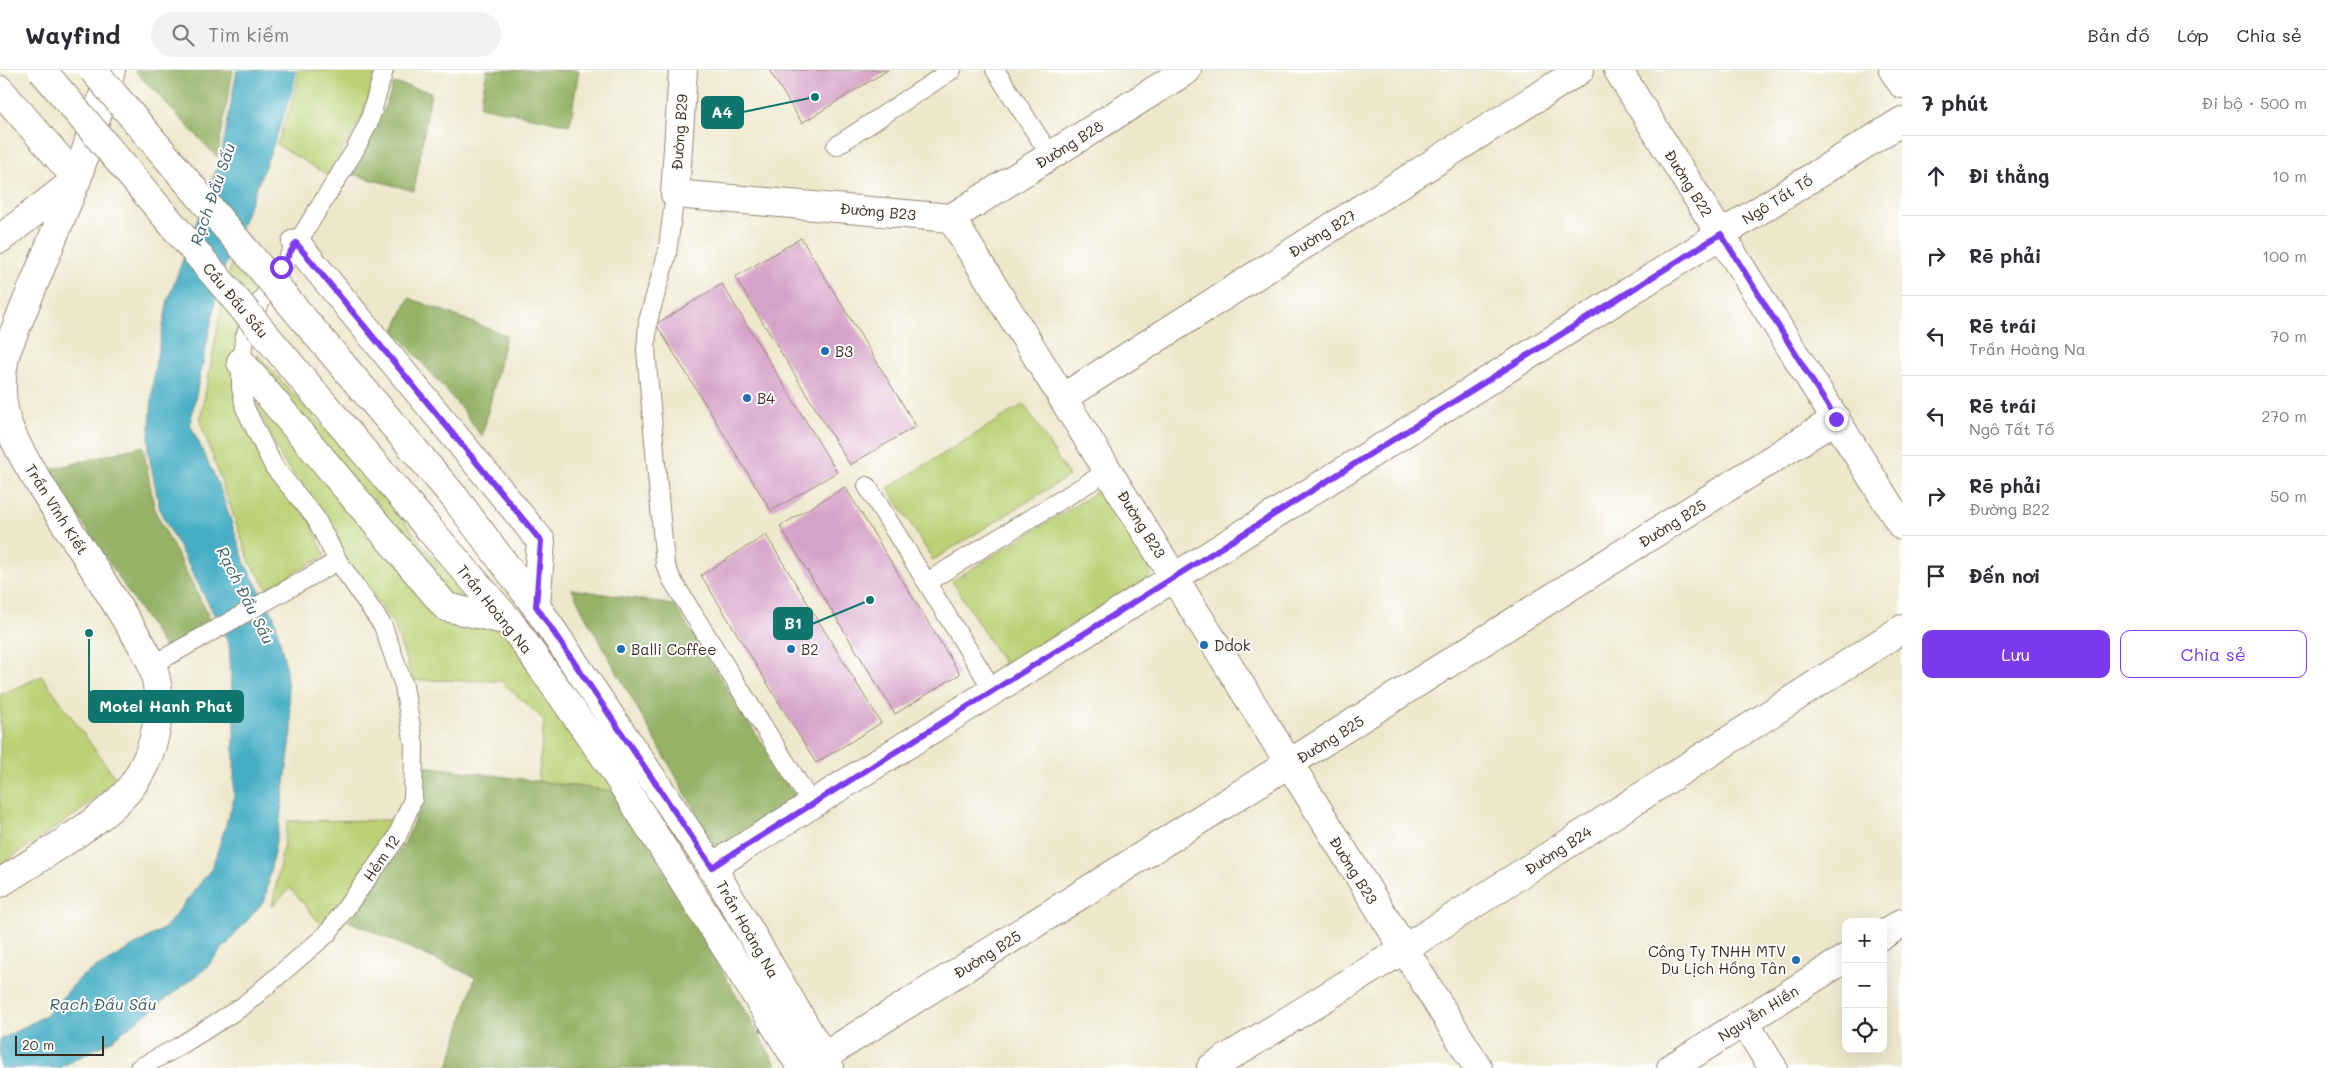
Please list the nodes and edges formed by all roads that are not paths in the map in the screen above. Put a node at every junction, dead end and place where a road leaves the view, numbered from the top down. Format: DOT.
graph roads {
  1 [pos="42,70"];
  2 [pos="92,70"];
  3 [pos="111,70"];
  4 [pos="384,70"];
  5 [pos="683,70"];
  6 [pos="952,70"];
  7 [pos="994,70"];
  8 [pos="1186,70"];
  9 [pos="1580,70"];
  10 [pos="1618,70"];
  11 [pos="1893,70"];
  12 [pos="1902,84"];
  13 [pos="0,90"];
  14 [pos="1902,121"];
  15 [pos="836,146"];
  16 [pos="1051,156"];
  17 [pos="77,179"];
  18 [pos="675,194"];
  19 [pos="951,218"];
  20 [pos="1721,234"];
  21 [pos="0,239"];
  22 [pos="296,243"];
  23 [pos="241,362"];
  24 [pos="1064,396"];
  25 [pos="1836,419"];
  26 [pos="1108,471"];
  27 [pos="867,486"];
  28 [pos="1902,526"];
  29 [pos="430,530"];
  30 [pos="338,561"];
  31 [pos="1175,576"];
  32 [pos="927,582"];
  33 [pos="536,606"];
  34 [pos="509,621"];
  35 [pos="1902,629"];
  36 [pos="152,665"];
  37 [pos="993,690"];
  38 [pos="1289,765"];
  39 [pos="811,803"];
  40 [pos="712,867"];
  41 [pos="0,883"];
  42 [pos="1902,923"];
  43 [pos="1887,932"];
  44 [pos="1404,949"];
  45 [pos="1842,961"];
  46 [pos="1744,1022"];
  47 [pos="818,1064"];
  48 [pos="139,1068"];
  49 [pos="1211,1068"];
  50 [pos="1478,1068"];
  51 [pos="1671,1068"];
  52 [pos="1773,1068"];
  1 -- 29 [label="street, Cầu Đầu Sấu, bridge"];
  2 -- 33 [label="street, Trần Hoàng Na, bridge"];
  3 -- 17 [label="street, Trần Vĩnh Kiết"];
  4 -- 22 [label="lane, Hẻm 12"];
  5 -- 18 [label="street, Đường B29"];
  6 -- 15 [label="lane"];
  7 -- 16 [label="lane"];
  8 -- 16 [label="street, Đường B28"];
  9 -- 24 [label="street, Đường B27"];
  10 -- 20 [label="street, Đường B22"];
  11 -- 12 [label="street"];
  13 -- 17 [label="street"];
  14 -- 20 [label="street, Ngô Tất Tố"];
  16 -- 19 [label="street, Đường B28"];
  17 -- 21 [label="street"];
  17 -- 36 [label="street, Trần Vĩnh Kiết"];
  18 -- 19 [label="street, Đường B23"];
  18 -- 39 [label="lane"];
  19 -- 24 [label="street, Đường B23"];
  20 -- 25 [label="street, Đường B22"];
  20 -- 31 [label="street, Ngô Tất Tố"];
  22 -- 23 [label="lane, Hẻm 12"];
  22 -- 33 [label="street"];
  23 -- 30 [label="lane, Hẻm 12"];
  23 -- 34 [label="street"];
  24 -- 26 [label="street, Đường B23"];
  25 -- 28 [label="street, Đường B22"];
  25 -- 38 [label="street, Đường B25"];
  26 -- 31 [label="street, Đường B23"];
  26 -- 32 [label="lane"];
  27 -- 32 [label="lane"];
  29 -- 34 [label="street, Trần Hoàng Na"];
  30 -- 36 [label="lane"];
  30 -- 48 [label="lane, Hẻm 12"];
  31 -- 37 [label="street, Ngô Tất Tố"];
  31 -- 38 [label="street, Đường B23"];
  32 -- 37 [label="lane"];
  33 -- 40 [label="street, Trần Hoàng Na"];
  34 -- 47 [label="street, Trần Hoàng Na"];
  35 -- 44 [label="street, Đường B24"];
  36 -- 41 [label="street, Trần Vĩnh Kiết"];
  37 -- 39 [label="street, Ngô Tất Tố"];
  38 -- 44 [label="street, Đường B23"];
  38 -- 47 [label="street, Đường B25"];
  39 -- 40 [label="street, Ngô Tất Tố"];
  40 -- 47 [label="street, Trần Hoàng Na"];
  42 -- 43 [label="street"];
  44 -- 49 [label="street, Đường B24"];
  44 -- 50 [label="street, Đường B23"];
  45 -- 46 [label="street, Nguyễn Hiền"];
  46 -- 51 [label="street, Nguyễn Hiền"];
  46 -- 52 [label="street"];
}
